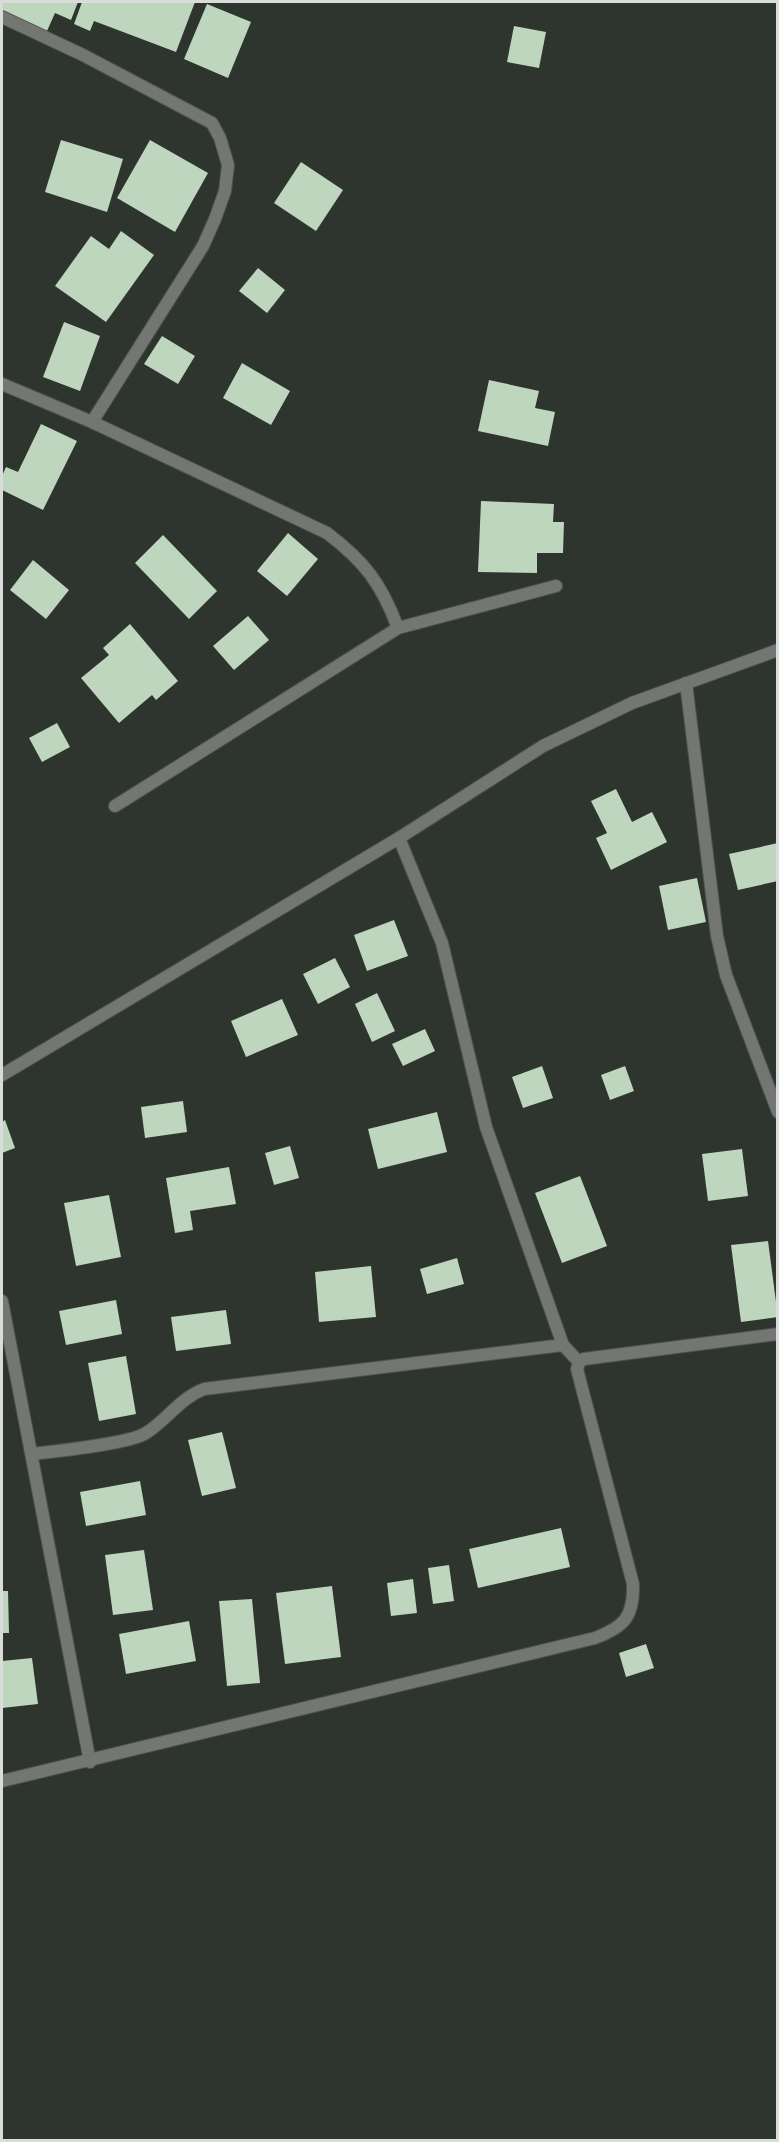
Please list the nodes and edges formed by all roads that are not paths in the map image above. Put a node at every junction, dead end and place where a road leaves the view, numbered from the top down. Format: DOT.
graph roads {
  1 [pos="2,17"];
  2 [pos="2,384"];
  3 [pos="92,422"];
  4 [pos="556,586"];
  5 [pos="398,628"];
  6 [pos="777,650"];
  7 [pos="686,683"];
  8 [pos="116,806"];
  9 [pos="399,838"];
  10 [pos="2,1075"];
  11 [pos="777,1112"];
  12 [pos="2,1301"];
  13 [pos="777,1334"];
  14 [pos="563,1345"];
  15 [pos="579,1362"];
  16 [pos="32,1454"];
  17 [pos="90,1762"];
  18 [pos="2,1781"];
  1 -- 3 [label="street"];
  2 -- 3 [label="street"];
  3 -- 5 [label="street"];
  4 -- 5 [label="street"];
  5 -- 8 [label="street"];
  6 -- 7 [label="street"];
  7 -- 9 [label="street"];
  7 -- 11 [label="street"];
  9 -- 10 [label="street"];
  9 -- 14 [label="street"];
  12 -- 16 [label="street"];
  13 -- 15 [label="street"];
  14 -- 15 [label="street"];
  14 -- 16 [label="street"];
  15 -- 17 [label="street"];
  16 -- 17 [label="street"];
  17 -- 18 [label="street"];
}
